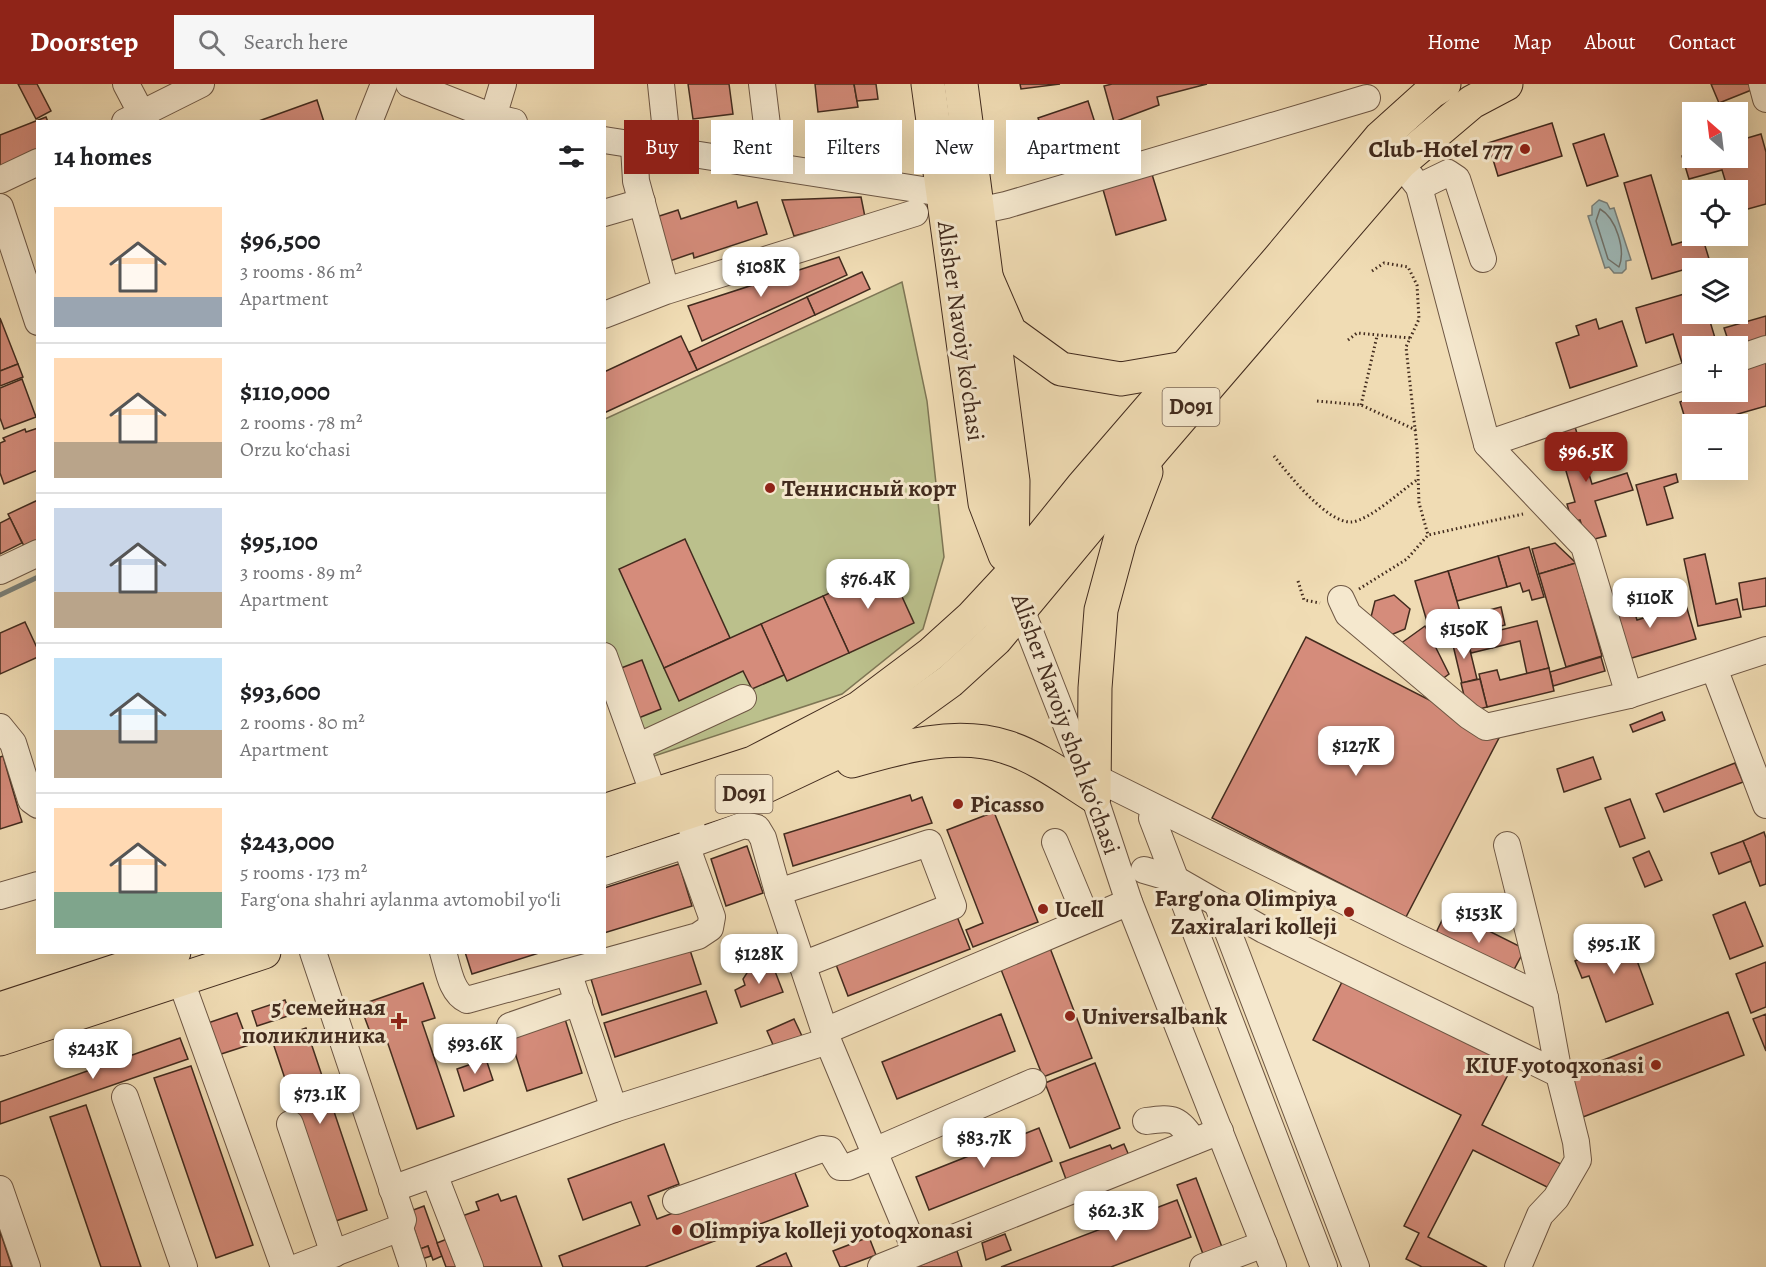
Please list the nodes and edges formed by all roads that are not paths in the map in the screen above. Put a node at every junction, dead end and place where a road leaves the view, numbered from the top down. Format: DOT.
graph roads {
  1 [pos="126,84"];
  2 [pos="201,84"];
  3 [pos="384,84"];
  4 [pos="409,84"];
  5 [pos="503,84"];
  6 [pos="661,84"];
  7 [pos="762,84"];
  8 [pos="928,84"];
  9 [pos="962,84"];
  10 [pos="1444,84"];
  11 [pos="1506,84"];
  12 [pos="1762,84"];
  13 [pos="1367,98"];
  14 [pos="1766,99"];
  15 [pos="138,119"];
  16 [pos="504,119"];
  17 [pos="370,120"];
  18 [pos="665,120"];
  19 [pos="766,120"];
  20 [pos="606,141"];
  21 [pos="624,144"];
  22 [pos="36,163"];
  23 [pos="793,169"];
  24 [pos="636,174"];
  25 [pos="1410,175"];
  26 [pos="0,180"];
  27 [pos="942,193"];
  28 [pos="642,202"];
  29 [pos="0,207"];
  30 [pos="978,211"];
  31 [pos="606,212"];
  32 [pos="915,213"];
  33 [pos="1483,259"];
  34 [pos="987,279"];
  35 [pos="606,308"];
  36 [pos="606,314"];
  37 [pos="36,316"];
  38 [pos="1766,349"];
  39 [pos="1748,355"];
  40 [pos="1185,368"];
  41 [pos="1682,377"];
  42 [pos="1487,444"];
  43 [pos="1154,449"];
  44 [pos="36,554"];
  45 [pos="36,560"];
  46 [pos="0,571"];
  47 [pos="1012,574"];
  48 [pos="0,576"];
  49 [pos="1341,599"];
  50 [pos="1021,609"];
  51 [pos="1766,650"];
  52 [pos="606,666"];
  53 [pos="1713,668"];
  54 [pos="609,682"];
  55 [pos="1629,695"];
  56 [pos="743,699"];
  57 [pos="0,727"];
  58 [pos="637,747"];
  59 [pos="1094,786"];
  60 [pos="764,787"];
  61 [pos="654,795"];
  62 [pos="36,804"];
  63 [pos="1766,805"];
  64 [pos="606,810"];
  65 [pos="1152,818"];
  66 [pos="690,833"];
  67 [pos="606,840"];
  68 [pos="1055,842"];
  69 [pos="1506,845"];
  70 [pos="1144,870"];
  71 [pos="606,871"];
  72 [pos="1175,879"];
  73 [pos="36,886"];
  74 [pos="778,892"];
  75 [pos="0,896"];
  76 [pos="1130,902"];
  77 [pos="1217,903"];
  78 [pos="1087,919"];
  79 [pos="252,954"];
  80 [pos="314,954"];
  81 [pos="444,954"];
  82 [pos="802,965"];
  83 [pos="177,967"];
  84 [pos="568,972"];
  85 [pos="1545,998"];
  86 [pos="579,1002"];
  87 [pos="0,1010"];
  88 [pos="510,1026"];
  89 [pos="827,1036"];
  90 [pos="0,1040"];
  91 [pos="1559,1074"];
  92 [pos="1033,1082"];
  93 [pos="125,1097"];
  94 [pos="614,1108"];
  95 [pos="1146,1121"];
  96 [pos="290,1124"];
  97 [pos="1302,1126"];
  98 [pos="1220,1131"];
  99 [pos="1272,1133"];
  100 [pos="1194,1141"];
  101 [pos="875,1154"];
  102 [pos="434,1174"];
  103 [pos="0,1189"];
  104 [pos="392,1189"];
  105 [pos="676,1201"];
  106 [pos="400,1228"];
  107 [pos="334,1254"];
  108 [pos="1268,1256"];
  109 [pos="901,1261"];
  110 [pos="27,1267"];
  111 [pos="184,1267"];
  112 [pos="284,1267"];
  113 [pos="298,1267"];
  114 [pos="413,1267"];
  115 [pos="470,1267"];
  116 [pos="1203,1267"];
  117 [pos="1324,1267"];
  118 [pos="1356,1267"];
  119 [pos="1518,1267"];
  1 -- 15 [label="street"];
  2 -- 15 [label="street"];
  3 -- 17 [label="street"];
  4 -- 16 [label="street"];
  5 -- 16 [label="street"];
  6 -- 18 [label="street"];
  7 -- 19 [label="street"];
  8 -- 27 [label="main road, Alisher Navoiy ko'chasi"];
  9 -- 30 [label="main road, Alisher Navoiy shoh koʻchasi"];
  10 -- 40 [label="main road, D091"];
  11 -- 25 [label="main road, D091"];
  12 -- 14 [label="street"];
  13 -- 30 [label="street"];
  20 -- 21 [label="street"];
  22 -- 26 [label="street"];
  23 -- 27 [label="street"];
  24 -- 28 [label="street"];
  25 -- 33 [label="street"];
  25 -- 42 [label="street"];
  25 -- 43 [label="main road, D091"];
  27 -- 47 [label="main road, Alisher Navoiy ko'chasi"];
  28 -- 31 [label="street"];
  28 -- 35 [label="street"];
  29 -- 37 [label="street"];
  30 -- 34 [label="main road, Alisher Navoiy shoh koʻchasi"];
  32 -- 36 [label="street"];
  34 -- 40 [label="main road"];
  34 -- 47 [label="main road, Alisher Navoiy shoh koʻchasi"];
  38 -- 39 [label="street"];
  40 -- 47 [label="main road, D091"];
  41 -- 42 [label="street"];
  42 -- 55 [label="street"];
  43 -- 50 [label="main road, D091"];
  43 -- 59 [label="main road"];
  44 -- 46 [label="street"];
  45 -- 48 [label="street"];
  47 -- 50 [label="main road, Alisher Navoiy shoh koʻchasi"];
  47 -- 61 [label="main road, D091"];
  49 -- 55 [label="street"];
  50 -- 59 [label="street, Alisher Navoiy shoh koʻchasi"];
  50 -- 60 [label="main road, D091"];
  51 -- 53 [label="street"];
  52 -- 54 [label="street"];
  53 -- 55 [label="street"];
  53 -- 63 [label="street"];
  54 -- 58 [label="street"];
  56 -- 58 [label="street"];
  57 -- 62 [label="street"];
  58 -- 61 [label="street"];
  59 -- 60 [label="main road"];
  59 -- 76 [label="street, Alisher Navoiy shoh koʻchasi"];
  59 -- 85 [label="street"];
  60 -- 66 [label="main road, D091"];
  61 -- 64 [label="main road, D091"];
  65 -- 72 [label="street"];
  66 -- 67 [label="main road, D091"];
  66 -- 71 [label="street"];
  66 -- 74 [label="street"];
  66 -- 84 [label="street"];
  68 -- 78 [label="street"];
  69 -- 85 [label="street"];
  70 -- 72 [label="street"];
  72 -- 77 [label="street"];
  72 -- 99 [label="street"];
  73 -- 75 [label="street"];
  74 -- 82 [label="street"];
  74 -- 82 [label="street"];
  76 -- 78 [label="street"];
  76 -- 98 [label="street, Alisher Navoiy shoh koʻchasi"];
  77 -- 91 [label="street"];
  77 -- 97 [label="street"];
  78 -- 89 [label="street"];
  79 -- 83 [label="main road"];
  80 -- 104 [label="street"];
  81 -- 84 [label="street"];
  82 -- 89 [label="street"];
  83 -- 87 [label="main road"];
  83 -- 90 [label="main road"];
  83 -- 112 [label="street"];
  84 -- 86 [label="street"];
  85 -- 91 [label="street"];
  86 -- 88 [label="street"];
  86 -- 94 [label="street"];
  89 -- 94 [label="street"];
  89 -- 101 [label="street"];
  91 -- 119 [label="street"];
  92 -- 101 [label="street"];
  93 -- 111 [label="street"];
  94 -- 102 [label="street"];
  95 -- 100 [label="street"];
  96 -- 107 [label="street"];
  97 -- 99 [label="street"];
  97 -- 118 [label="street"];
  98 -- 100 [label="street"];
  98 -- 108 [label="street, Alisher Navoiy shoh koʻchasi"];
  99 -- 117 [label="street"];
  100 -- 109 [label="street"];
  101 -- 105 [label="street"];
  101 -- 109 [label="street"];
  102 -- 104 [label="street"];
  102 -- 115 [label="street"];
  103 -- 110 [label="street"];
  104 -- 106 [label="street"];
  106 -- 107 [label="street"];
  106 -- 114 [label="street"];
  107 -- 113 [label="street"];
  108 -- 116 [label="street"];
}
